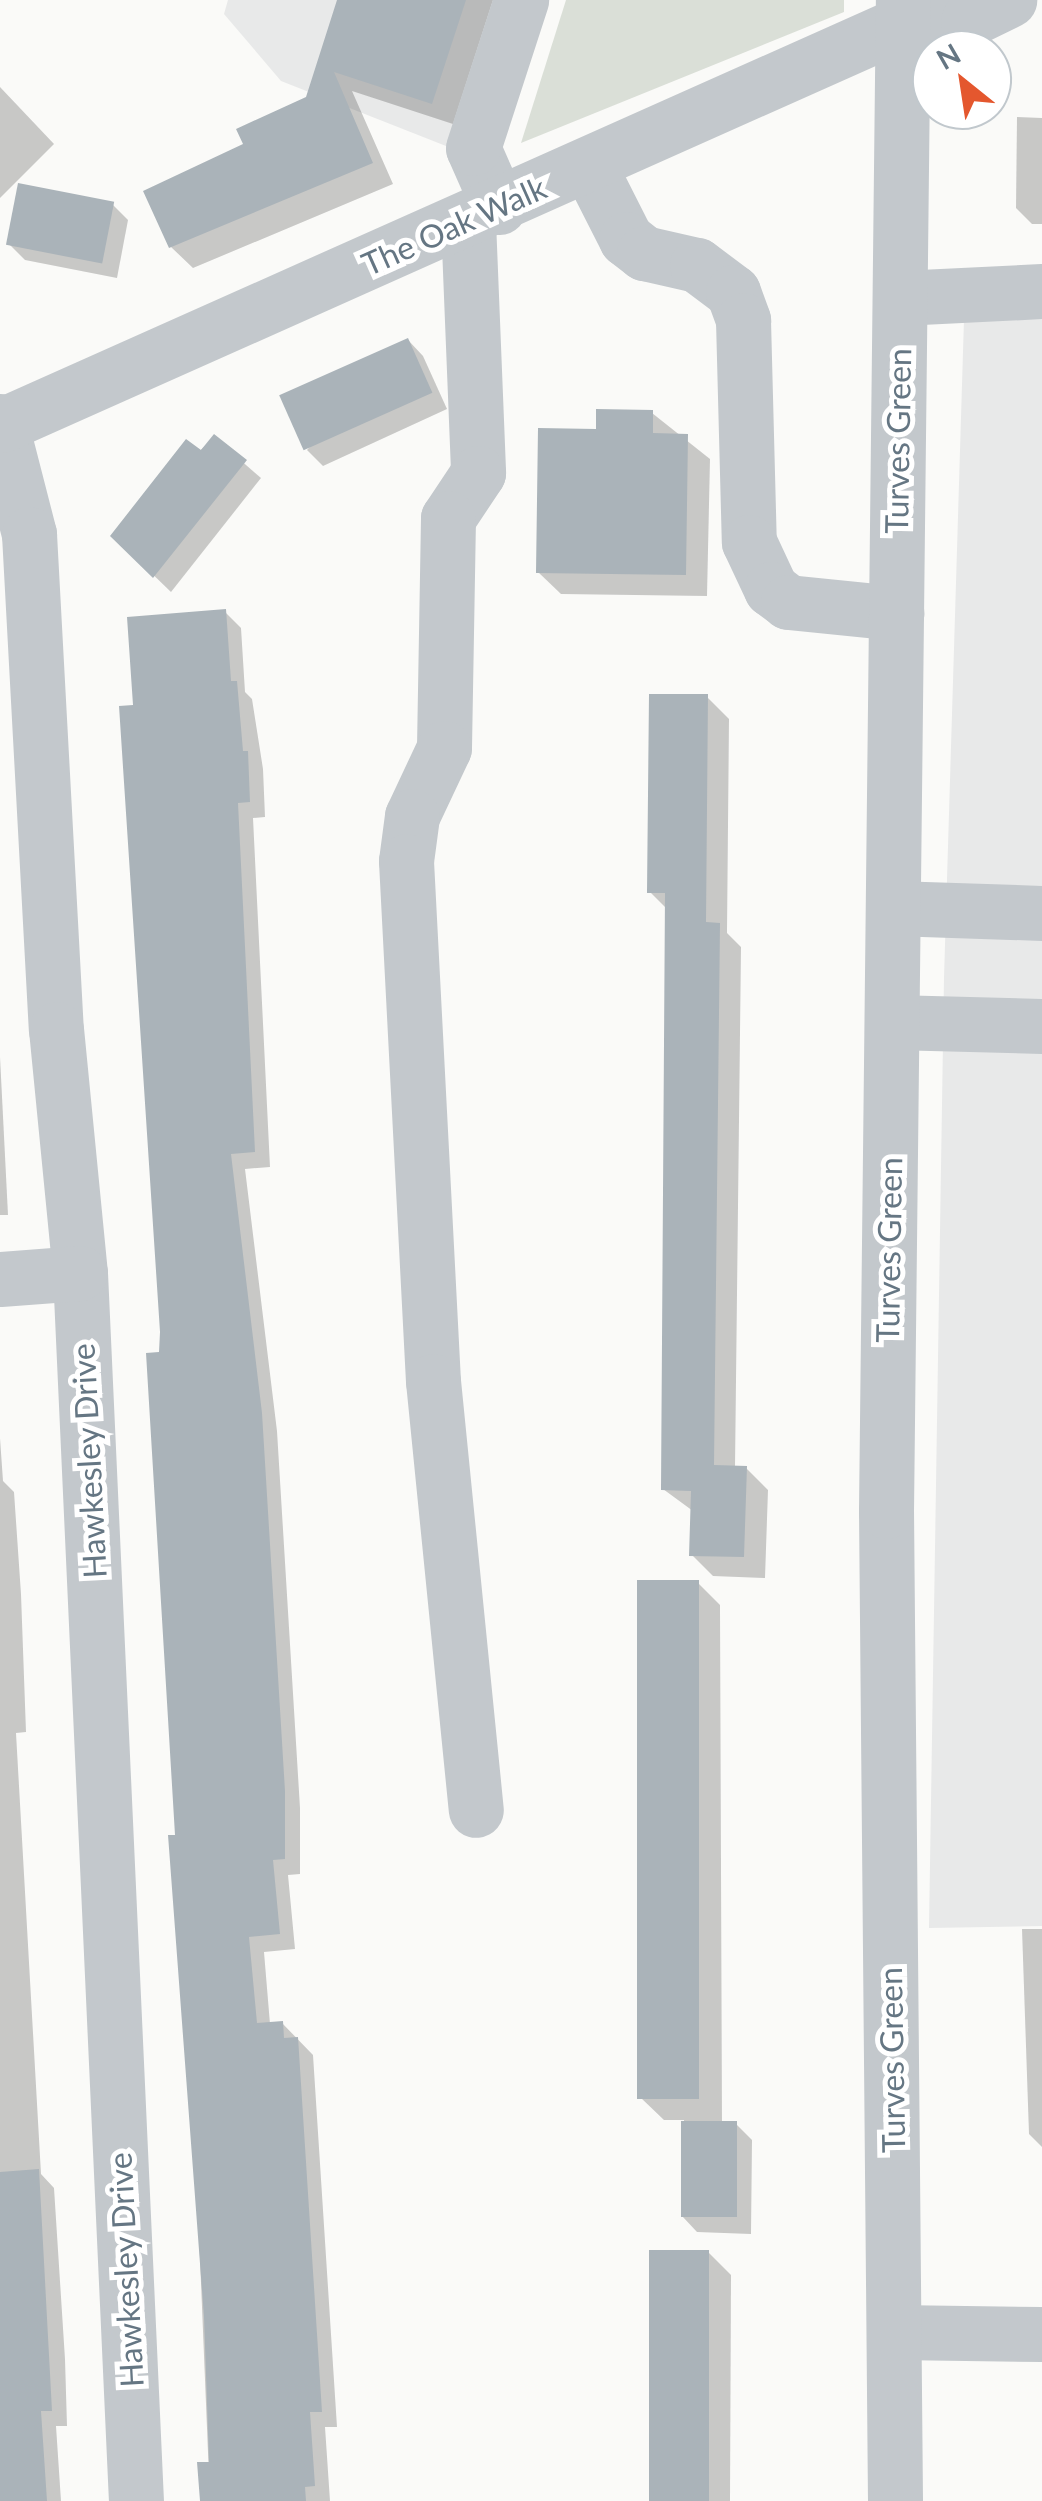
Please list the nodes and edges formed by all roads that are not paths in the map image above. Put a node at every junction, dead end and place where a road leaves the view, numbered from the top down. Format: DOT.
graph roads {
  1 [pos="522,0"];
  2 [pos="1009,0"];
  3 [pos="903,12"];
  4 [pos="589,166"];
  5 [pos="483,214"];
  6 [pos="1042,290"];
  7 [pos="900,298"];
  8 [pos="1,423"];
  9 [pos="896,613"];
  10 [pos="893,908"];
  11 [pos="1042,913"];
  12 [pos="892,1022"];
  13 [pos="1042,1026"];
  14 [pos="80,1274"];
  15 [pos="0,1278"];
  16 [pos="476,1810"];
  17 [pos="895,2332"];
  18 [pos="1042,2334"];
  19 [pos="136,2501"];
  20 [pos="894,2501"];
  1 -- 5 [label="street"];
  2 -- 3 [label="street"];
  3 -- 4 [label="street, The Oak Walk"];
  3 -- 7 [label="street, Turves Green"];
  4 -- 5 [label="street, The Oak Walk"];
  4 -- 9 [label="street"];
  5 -- 8 [label="street, The Oak Walk"];
  5 -- 16 [label="street"];
  6 -- 7 [label="street"];
  7 -- 9 [label="street, Turves Green"];
  8 -- 14 [label="street, Hawkesley Drive"];
  9 -- 10 [label="street, Turves Green"];
  10 -- 11 [label="street"];
  10 -- 12 [label="street, Turves Green"];
  12 -- 13 [label="street"];
  12 -- 17 [label="street, Turves Green"];
  14 -- 15 [label="street"];
  14 -- 19 [label="street, Hawkesley Drive"];
  17 -- 18 [label="street"];
  17 -- 20 [label="street, Turves Green"];
}
